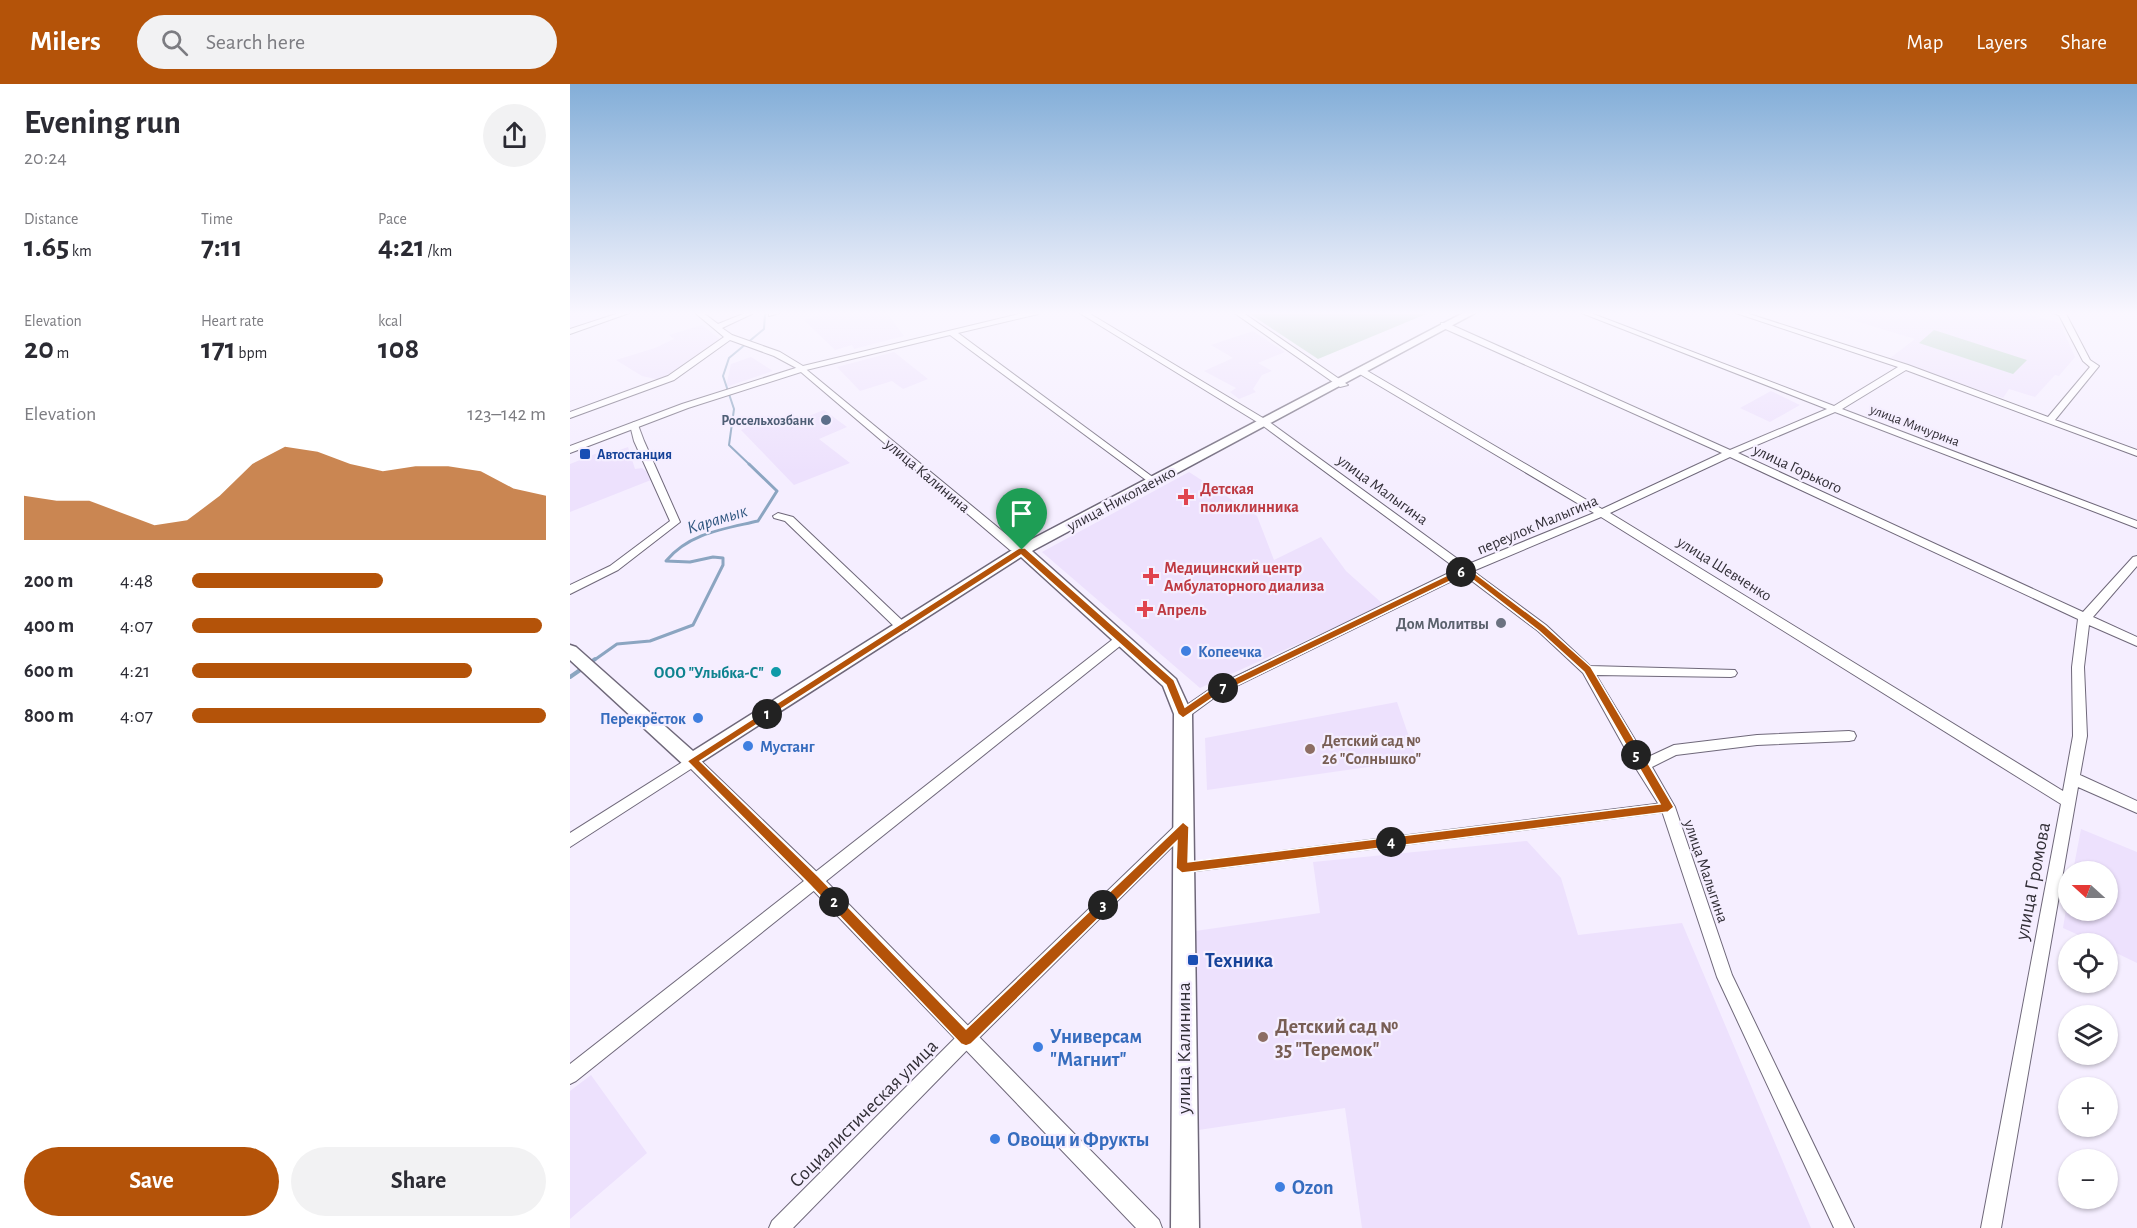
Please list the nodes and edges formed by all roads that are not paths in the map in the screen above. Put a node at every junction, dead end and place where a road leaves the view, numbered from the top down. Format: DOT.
graph roads {
  1 [pos="689,365"];
  2 [pos="796,365"];
  3 [pos="817,365"];
  4 [pos="996,365"];
  5 [pos="1170,365"];
  6 [pos="1314,365"];
  7 [pos="1374,365"];
  8 [pos="1535,365"];
  9 [pos="1721,365"];
  10 [pos="1897,365"];
  11 [pos="2094,365"];
  12 [pos="1905,368"];
  13 [pos="802,369"];
  14 [pos="1362,372"];
  15 [pos="1341,384"];
  16 [pos="1835,409"];
  17 [pos="570,415"];
  18 [pos="2050,420"];
  19 [pos="1266,424"];
  20 [pos="634,425"];
  21 [pos="570,450"];
  22 [pos="1730,453"];
  23 [pos="2137,453"];
  24 [pos="1153,481"];
  25 [pos="1602,513"];
  26 [pos="778,516"];
  27 [pos="2137,525"];
  28 [pos="1017,553"];
  29 [pos="2137,559"];
  30 [pos="1465,570"];
  31 [pos="570,590"];
  32 [pos="2084,619"];
  33 [pos="903,628"];
  34 [pos="1119,640"];
  35 [pos="2137,642"];
  36 [pos="574,655"];
  37 [pos="1587,670"];
  38 [pos="1731,673"];
  39 [pos="1183,714"];
  40 [pos="1849,736"];
  41 [pos="692,761"];
  42 [pos="1642,766"];
  43 [pos="2072,778"];
  44 [pos="2068,801"];
  45 [pos="1668,807"];
  46 [pos="2137,807"];
  47 [pos="1180,830"];
  48 [pos="570,841"];
  49 [pos="1182,868"];
  50 [pos="815,881"];
  51 [pos="966,1039"];
  52 [pos="570,1075"];
  53 [pos="779,1228"];
  54 [pos="1150,1228"];
  55 [pos="1178,1228"];
  56 [pos="1185,1228"];
  57 [pos="1844,1228"];
  58 [pos="1991,1228"];
  1 -- 17 [label="street"];
  2 -- 13 [label="street, улица Калинина"];
  3 -- 13 [label="street"];
  4 -- 24 [label="street"];
  5 -- 19 [label="street, улица Малыгина"];
  6 -- 15 [label="street"];
  7 -- 14 [label="main road, улица Николаенко"];
  8 -- 22 [label="street, улица Горького"];
  9 -- 16 [label="street, улица Мичурина"];
  10 -- 12 [label="street"];
  11 -- 18 [label="street"];
  12 -- 16 [label="street, переулок Малыгина"];
  12 -- 18 [label="street"];
  13 -- 20 [label="street"];
  13 -- 28 [label="street, улица Калинина"];
  14 -- 15 [label="main road, улица Николаенко"];
  14 -- 25 [label="street, улица Шевченко"];
  15 -- 19 [label="main road, улица Николаенко"];
  16 -- 22 [label="street, переулок Малыгина"];
  16 -- 27 [label="street, улица Мичурина"];
  18 -- 23 [label="street"];
  19 -- 24 [label="main road, улица Николаенко"];
  19 -- 28 [label="main road, улица Николаенко"];
  19 -- 30 [label="street, улица Малыгина"];
  20 -- 21 [label="street"];
  20 -- 31 [label="street"];
  22 -- 25 [label="street, переулок Малыгина"];
  22 -- 32 [label="street, улица Горького"];
  24 -- 28 [label="main road, улица Николаенко"];
  25 -- 30 [label="street, переулок Малыгина"];
  25 -- 44 [label="street, улица Шевченко"];
  26 -- 33 [label="street"];
  28 -- 33 [label="main road, улица Николаенко"];
  28 -- 34 [label="main road"];
  29 -- 32 [label="street"];
  30 -- 37 [label="street, улица Малыгина"];
  30 -- 39 [label="street, переулок Малыгина"];
  32 -- 35 [label="street, улица Горького"];
  32 -- 43 [label="street, улица Громова"];
  33 -- 41 [label="main road, улица Николаенко"];
  34 -- 39 [label="main road, улица Калинина"];
  34 -- 47 [label="main road"];
  34 -- 50 [label="street"];
  36 -- 41 [label="main road"];
  37 -- 38 [label="street"];
  37 -- 42 [label="street, улица Малыгина"];
  39 -- 47 [label="main road, улица Калинина"];
  40 -- 42 [label="street"];
  41 -- 48 [label="street, улица Николаенко"];
  41 -- 50 [label="street"];
  42 -- 45 [label="street, улица Малыгина"];
  43 -- 44 [label="street, улица Громова"];
  43 -- 46 [label="street"];
  44 -- 58 [label="street, улица Громова"];
  45 -- 49 [label="street"];
  45 -- 57 [label="street, улица Малыгина"];
  47 -- 49 [label="main road, улица Калинина"];
  47 -- 51 [label="street, Социалистическая улица"];
  47 -- 55 [label="main road"];
  49 -- 56 [label="main road, улица Калинина"];
  50 -- 51 [label="street"];
  50 -- 52 [label="street"];
  51 -- 53 [label="street, Социалистическая улица"];
  51 -- 54 [label="street"];
}
